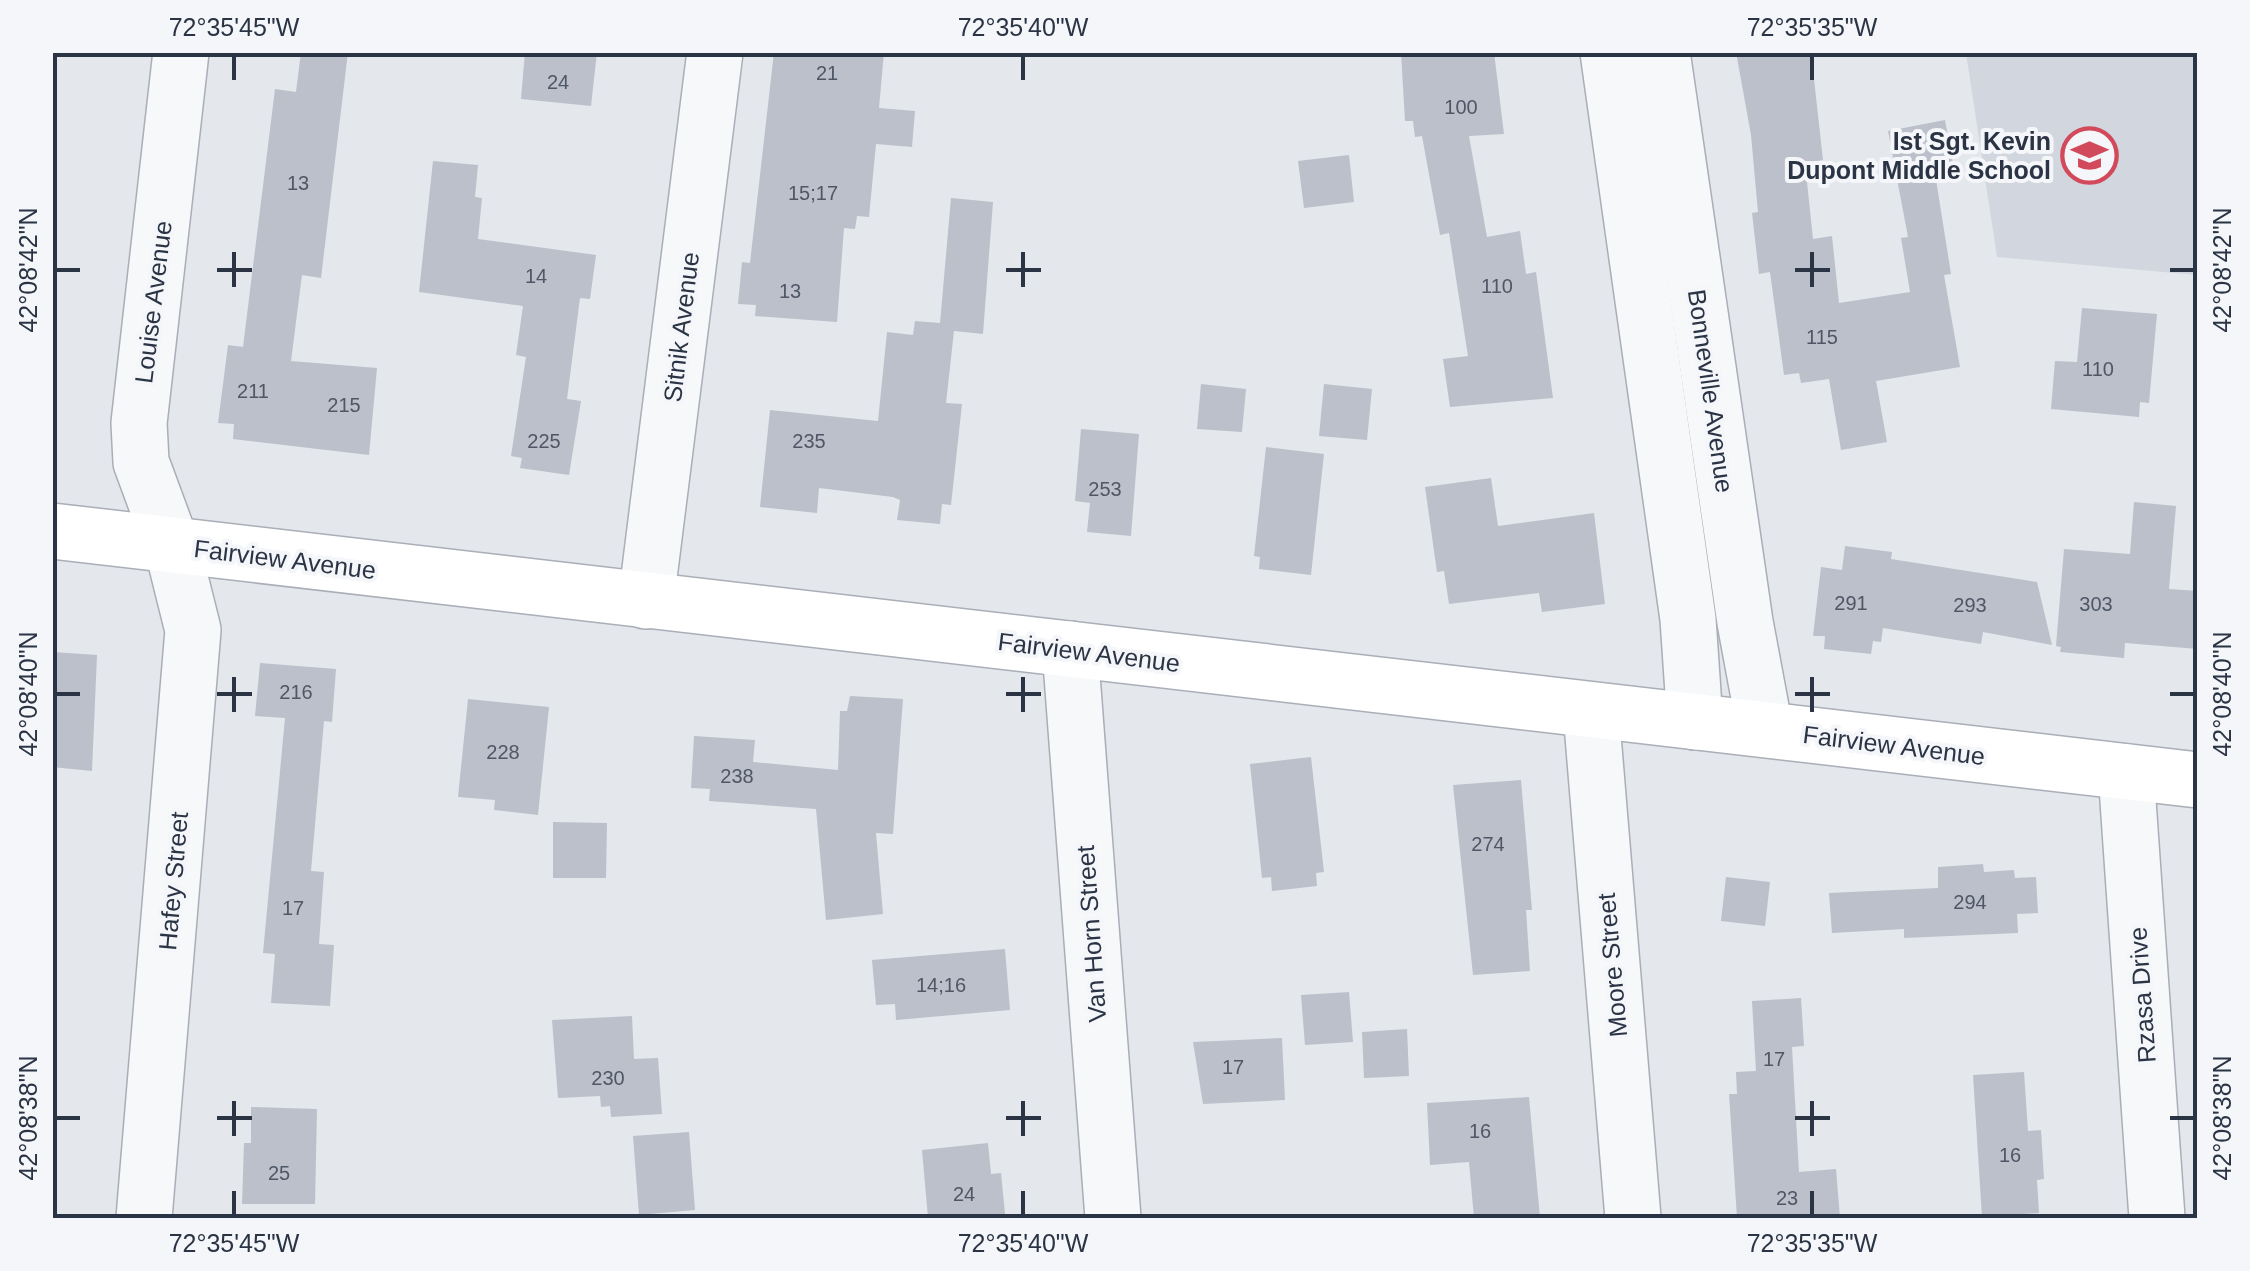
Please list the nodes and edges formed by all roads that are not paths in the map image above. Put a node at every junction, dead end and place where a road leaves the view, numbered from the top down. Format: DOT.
graph roads {
  1 [pos="182,52"];
  2 [pos="715,52"];
  3 [pos="1608,52"];
  4 [pos="1662,52"];
  5 [pos="52,532"];
  6 [pos="172,546"];
  7 [pos="646,601"];
  8 [pos="1070,649"];
  9 [pos="1590,712"];
  10 [pos="1694,722"];
  11 [pos="1765,730"];
  12 [pos="2126,772"];
  13 [pos="2198,780"];
  14 [pos="144,1218"];
  15 [pos="1113,1218"];
  16 [pos="1632,1218"];
  17 [pos="2157,1218"];
  1 -- 6 [label="street, Louise Avenue"];
  2 -- 7 [label="street, Sitnik Avenue"];
  3 -- 10 [label="street"];
  4 -- 11 [label="street, Bonneville Avenue"];
  5 -- 6 [label="main road, Fairview Avenue"];
  6 -- 7 [label="main road, Fairview Avenue"];
  6 -- 14 [label="street, Hafey Street"];
  7 -- 8 [label="main road, Fairview Avenue"];
  8 -- 9 [label="main road, Fairview Avenue"];
  8 -- 15 [label="street, Van Horn Street"];
  9 -- 10 [label="main road, Fairview Avenue"];
  9 -- 16 [label="street, Moore Street"];
  10 -- 11 [label="main road, Fairview Avenue"];
  11 -- 12 [label="main road, Fairview Avenue"];
  12 -- 13 [label="main road, Fairview Avenue"];
  12 -- 17 [label="street, Rzasa Drive"];
}
